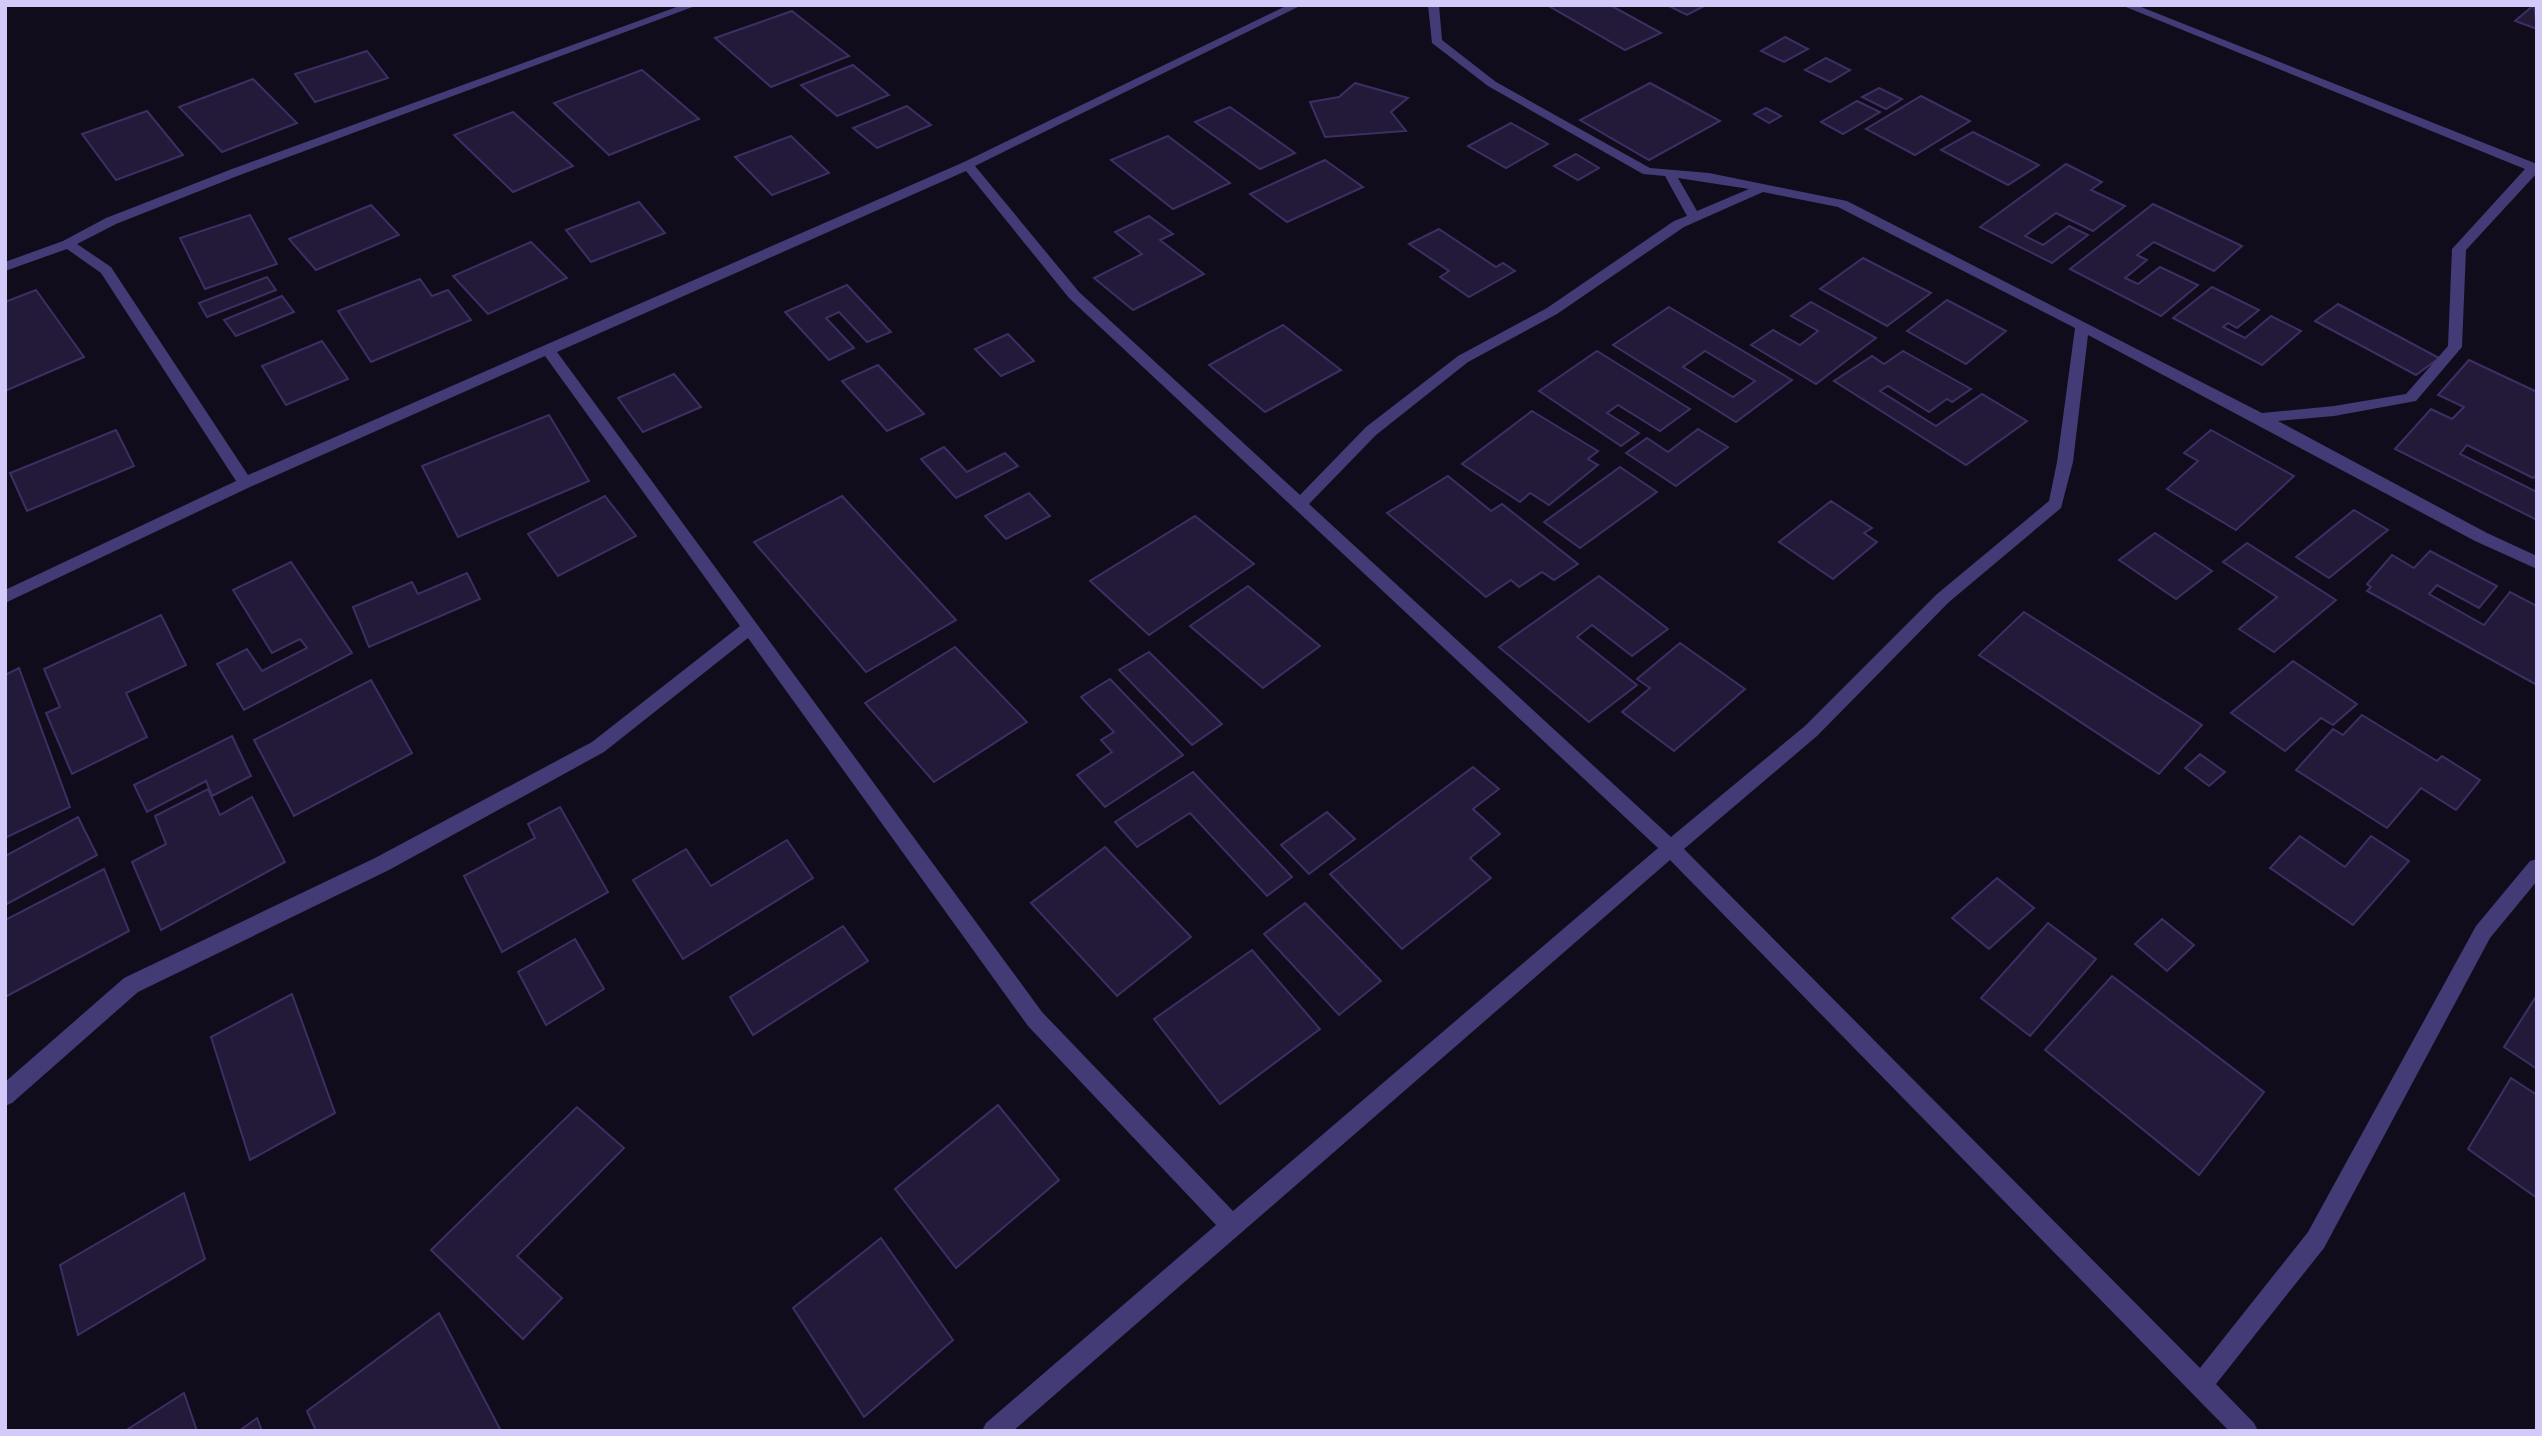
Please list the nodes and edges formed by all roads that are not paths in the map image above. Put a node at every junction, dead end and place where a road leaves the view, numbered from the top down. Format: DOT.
graph roads {
  1 [pos="693,5"];
  2 [pos="1297,5"];
  3 [pos="1433,5"];
  4 [pos="2126,5"];
  5 [pos="968,165"];
  6 [pos="2535,168"];
  7 [pos="1670,173"];
  8 [pos="1761,188"];
  9 [pos="1694,217"];
  10 [pos="68,244"];
  11 [pos="5,267"];
  12 [pos="2082,326"];
  13 [pos="548,350"];
  14 [pos="2260,418"];
  15 [pos="245,483"];
  16 [pos="1300,504"];
  17 [pos="2537,563"];
  18 [pos="5,597"];
  19 [pos="751,626"];
  20 [pos="1671,848"];
  21 [pos="2537,867"];
  22 [pos="5,1096"];
  23 [pos="1232,1226"];
  24 [pos="2201,1385"];
  25 [pos="994,1431"];
  26 [pos="2246,1431"];
  1 -- 10 [label="street"];
  2 -- 5 [label="street"];
  3 -- 7 [label="street"];
  4 -- 6 [label="street"];
  5 -- 13 [label="street"];
  5 -- 16 [label="street"];
  6 -- 14 [label="street"];
  7 -- 8 [label="street"];
  7 -- 9 [label="street"];
  8 -- 9 [label="street"];
  8 -- 12 [label="street"];
  9 -- 16 [label="street"];
  10 -- 11 [label="street"];
  10 -- 15 [label="street"];
  12 -- 14 [label="street"];
  12 -- 20 [label="street"];
  13 -- 15 [label="street"];
  13 -- 19 [label="street"];
  14 -- 17 [label="street"];
  15 -- 18 [label="street"];
  16 -- 20 [label="street"];
  19 -- 22 [label="street"];
  19 -- 23 [label="street"];
  20 -- 23 [label="street"];
  20 -- 24 [label="street"];
  21 -- 24 [label="street"];
  23 -- 25 [label="street"];
  24 -- 26 [label="street"];
}
